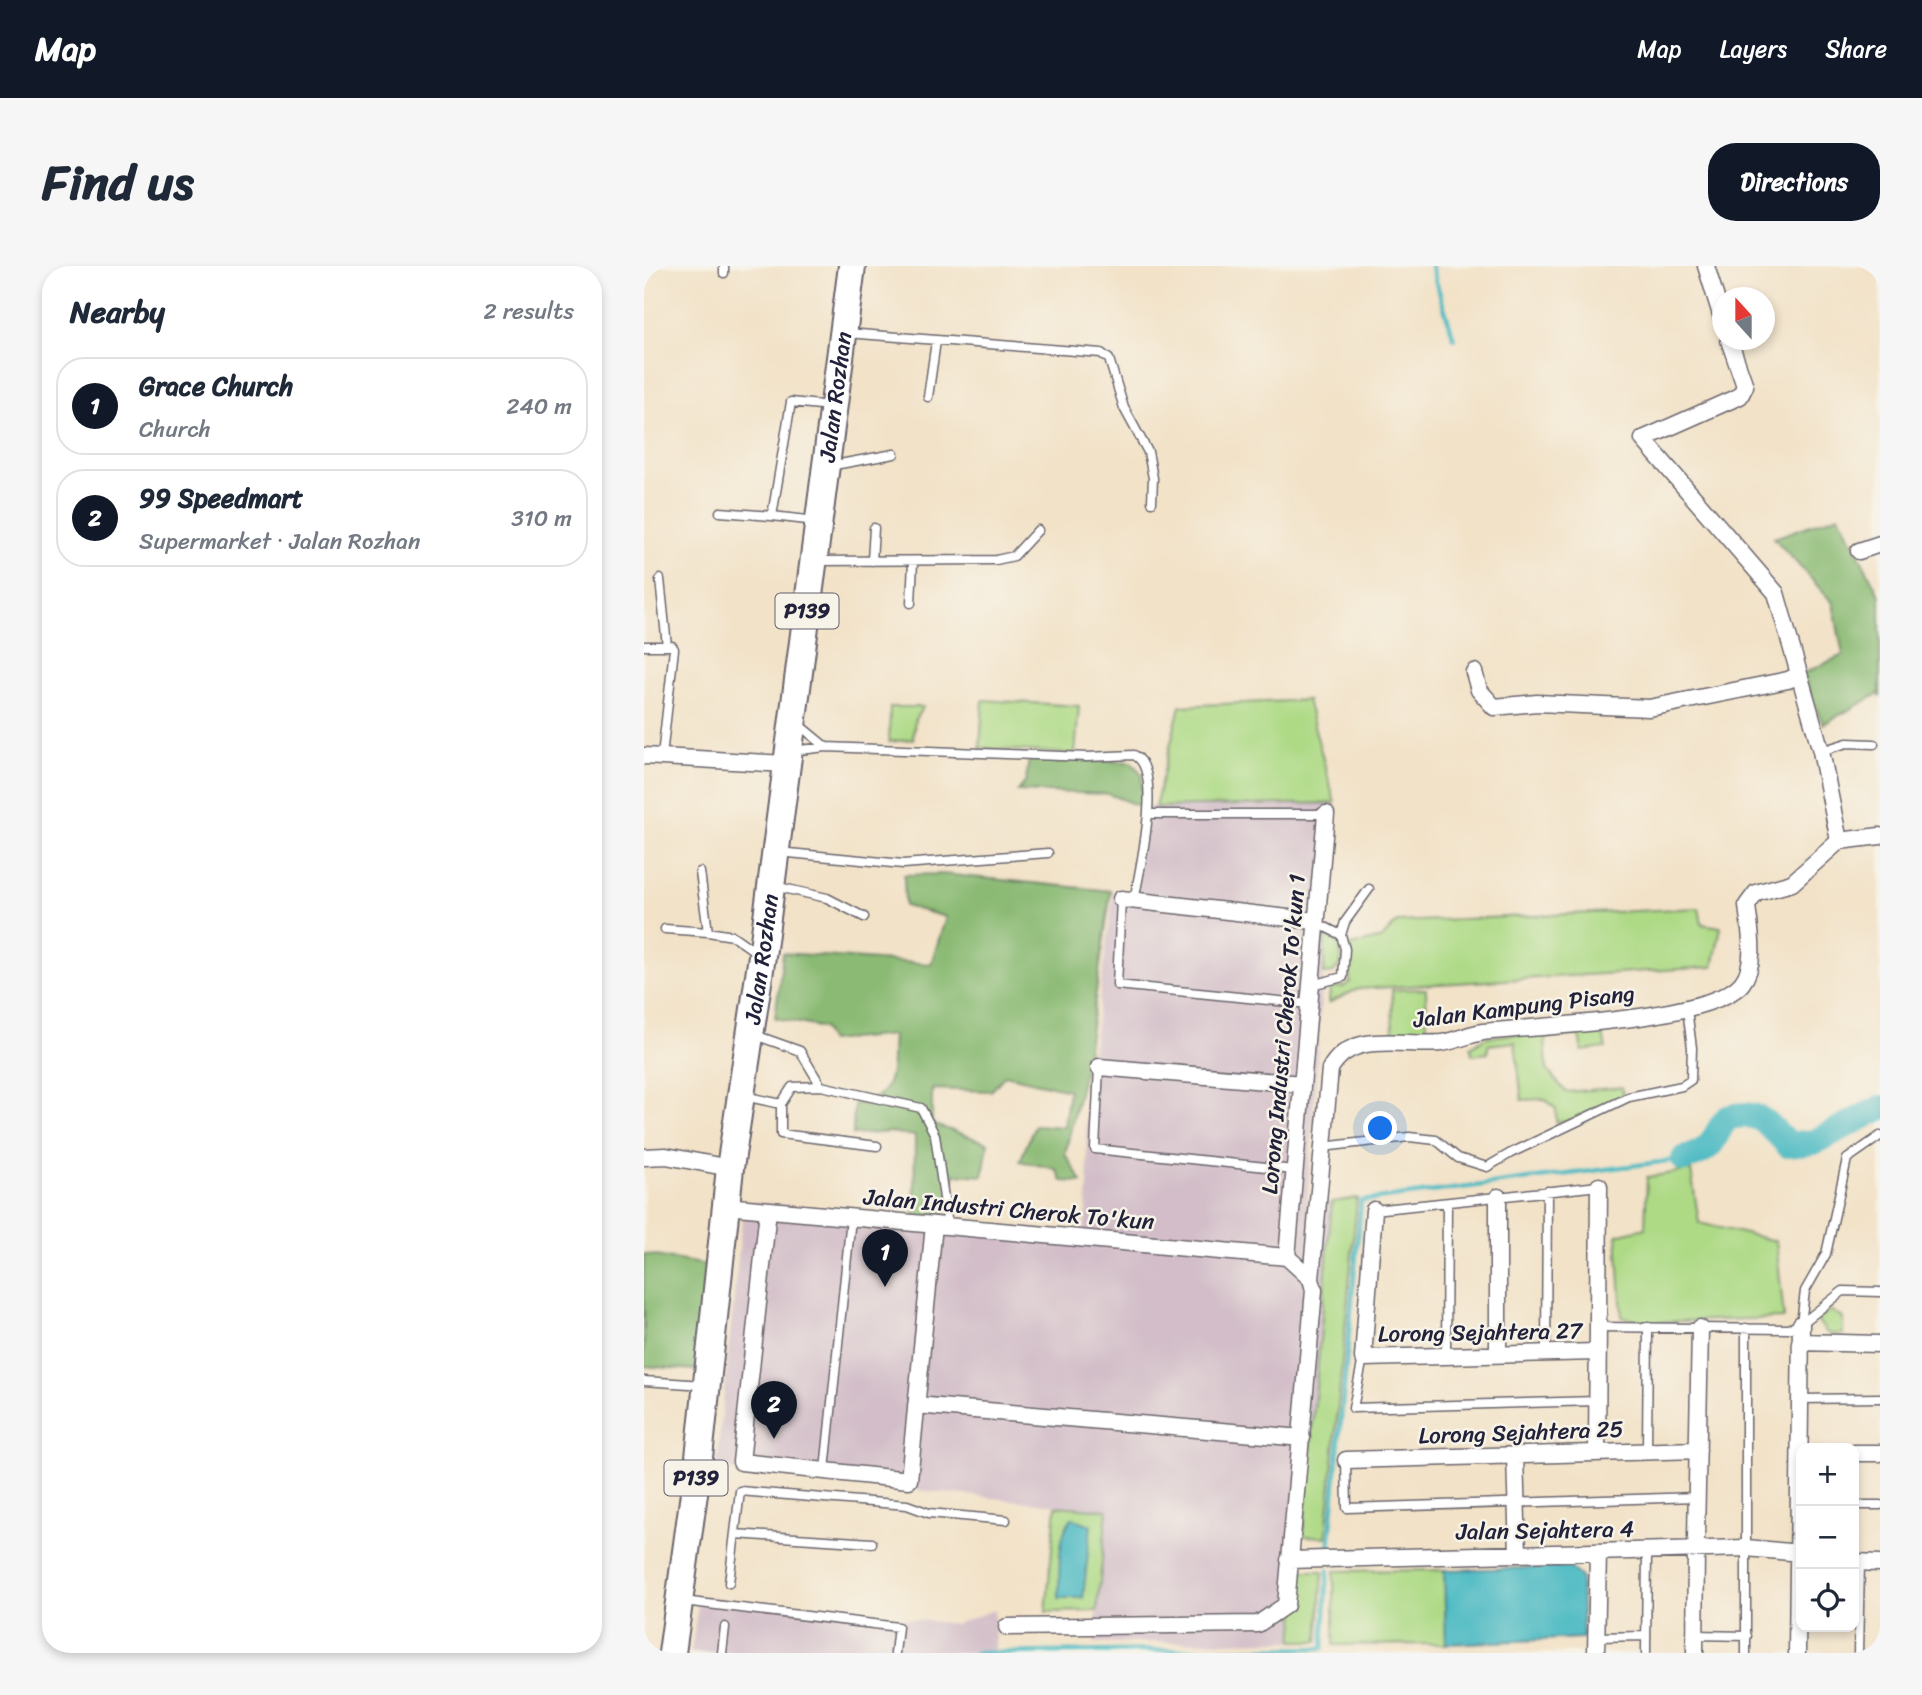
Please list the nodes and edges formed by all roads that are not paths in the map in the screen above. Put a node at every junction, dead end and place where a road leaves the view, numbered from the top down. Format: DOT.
graph roads {
  1 [pos="852,266"];
  2 [pos="1706,266"];
  3 [pos="1713,287"];
  4 [pos="844,333"];
  5 [pos="936,341"];
  6 [pos="1733,350"];
  7 [pos="928,397"];
  8 [pos="833,407"];
  9 [pos="894,454"];
  10 [pos="826,466"];
  11 [pos="1152,502"];
  12 [pos="720,512"];
  13 [pos="772,516"];
  14 [pos="818,522"];
  15 [pos="874,528"];
  16 [pos="1038,530"];
  17 [pos="1880,544"];
  18 [pos="1859,551"];
  19 [pos="813,561"];
  20 [pos="872,561"];
  21 [pos="913,562"];
  22 [pos="660,579"];
  23 [pos="911,603"];
  24 [pos="644,646"];
  25 [pos="667,646"];
  26 [pos="1474,672"];
  27 [pos="1798,675"];
  28 [pos="793,720"];
  29 [pos="1874,744"];
  30 [pos="826,747"];
  31 [pos="1821,751"];
  32 [pos="644,756"];
  33 [pos="662,756"];
  34 [pos="788,757"];
  35 [pos="1149,814"];
  36 [pos="1326,814"];
  37 [pos="1880,836"];
  38 [pos="1839,841"];
  39 [pos="775,852"];
  40 [pos="1048,853"];
  41 [pos="700,872"];
  42 [pos="771,886"];
  43 [pos="1369,889"];
  44 [pos="1128,900"];
  45 [pos="864,917"];
  46 [pos="1315,921"];
  47 [pos="665,929"];
  48 [pos="708,932"];
  49 [pos="1342,934"];
  50 [pos="762,956"];
  51 [pos="1311,985"];
  52 [pos="1309,1004"];
  53 [pos="1687,1009"];
  54 [pos="749,1033"];
  55 [pos="1099,1068"];
  56 [pos="1302,1084"];
  57 [pos="821,1086"];
  58 [pos="741,1096"];
  59 [pos="781,1104"];
  60 [pos="1880,1136"];
  61 [pos="877,1146"];
  62 [pos="1322,1147"];
  63 [pos="644,1157"];
  64 [pos="730,1168"];
  65 [pos="1294,1170"];
  66 [pos="1599,1186"];
  67 [pos="1547,1191"];
  68 [pos="1497,1197"];
  69 [pos="1447,1203"];
  70 [pos="726,1206"];
  71 [pos="768,1210"];
  72 [pos="1374,1210"];
  73 [pos="851,1218"];
  74 [pos="941,1226"];
  75 [pos="1287,1257"];
  76 [pos="1311,1279"];
  77 [pos="1880,1292"];
  78 [pos="1801,1324"];
  79 [pos="1598,1327"];
  80 [pos="1648,1327"];
  81 [pos="1700,1328"];
  82 [pos="1746,1328"];
  83 [pos="1800,1342"];
  84 [pos="1880,1344"];
  85 [pos="1598,1352"];
  86 [pos="1546,1353"];
  87 [pos="1498,1354"];
  88 [pos="1446,1356"];
  89 [pos="1363,1358"];
  90 [pos="644,1381"];
  91 [pos="708,1386"];
  92 [pos="1880,1398"];
  93 [pos="1800,1399"];
  94 [pos="1597,1401"];
  95 [pos="916,1405"];
  96 [pos="1302,1438"];
  97 [pos="1800,1443"];
  98 [pos="1698,1450"];
  99 [pos="1647,1451"];
  100 [pos="1597,1452"];
  101 [pos="1859,1452"];
  102 [pos="1880,1453"];
  103 [pos="1515,1455"];
  104 [pos="1346,1460"];
  105 [pos="825,1470"];
  106 [pos="1697,1497"];
  107 [pos="1517,1503"];
  108 [pos="1859,1505"];
  109 [pos="1880,1505"];
  110 [pos="1006,1520"];
  111 [pos="734,1534"];
  112 [pos="872,1543"];
  113 [pos="1696,1544"];
  114 [pos="1746,1548"];
  115 [pos="1647,1550"];
  116 [pos="1598,1552"];
  117 [pos="1796,1553"];
  118 [pos="1518,1554"];
  119 [pos="1289,1560"];
  120 [pos="1859,1562"];
  121 [pos="1880,1563"];
  122 [pos="1800,1569"];
  123 [pos="1857,1569"];
  124 [pos="729,1583"];
  125 [pos="680,1601"];
  126 [pos="725,1627"];
  127 [pos="1007,1627"];
  128 [pos="1695,1635"];
  129 [pos="1646,1636"];
  130 [pos="1746,1636"];
  131 [pos="1596,1645"];
  132 [pos="672,1653"];
  133 [pos="722,1653"];
  134 [pos="895,1653"];
  135 [pos="1646,1653"];
  136 [pos="1695,1653"];
  137 [pos="1746,1653"];
  138 [pos="1797,1653"];
  139 [pos="1858,1653"];
  1 -- 4 [label="main road, Jalan Rozhan / P139"];
  2 -- 3 [label="street"];
  4 -- 5 [label="lane"];
  4 -- 8 [label="main road, Jalan Rozhan / P139"];
  5 -- 7 [label="lane"];
  5 -- 11 [label="lane"];
  6 -- 27 [label="street"];
  8 -- 10 [label="main road, Jalan Rozhan / P139"];
  8 -- 13 [label="lane"];
  9 -- 10 [label="lane"];
  10 -- 14 [label="main road, Jalan Rozhan / P139"];
  12 -- 13 [label="lane"];
  13 -- 14 [label="lane"];
  14 -- 19 [label="main road, Jalan Rozhan / P139"];
  15 -- 20 [label="lane"];
  16 -- 21 [label="lane"];
  17 -- 18 [label="street"];
  19 -- 20 [label="lane"];
  19 -- 28 [label="main road, Jalan Rozhan / P139"];
  20 -- 21 [label="lane"];
  21 -- 23 [label="lane"];
  22 -- 25 [label="lane"];
  24 -- 25 [label="lane"];
  25 -- 33 [label="lane"];
  26 -- 27 [label="street"];
  27 -- 31 [label="street"];
  28 -- 30 [label="lane"];
  28 -- 34 [label="main road, Jalan Rozhan / P139"];
  29 -- 31 [label="lane"];
  30 -- 34 [label="lane"];
  30 -- 35 [label="lane"];
  31 -- 38 [label="street"];
  32 -- 33 [label="street"];
  33 -- 34 [label="street"];
  34 -- 39 [label="main road, Jalan Rozhan / P139"];
  35 -- 36 [label="lane"];
  35 -- 44 [label="lane"];
  36 -- 46 [label="street, Lorong Industri Cherok To'kun 1"];
  37 -- 38 [label="street"];
  38 -- 53 [label="street, Jalan Kampung Pisang"];
  39 -- 40 [label="lane"];
  39 -- 42 [label="main road, Jalan Rozhan / P139"];
  41 -- 48 [label="lane"];
  42 -- 45 [label="lane"];
  42 -- 50 [label="main road, Jalan Rozhan / P139"];
  43 -- 49 [label="lane"];
  44 -- 46 [label="street"];
  44 -- 52 [label="lane"];
  46 -- 49 [label="lane"];
  46 -- 51 [label="street, Lorong Industri Cherok To'kun 1"];
  47 -- 48 [label="lane"];
  48 -- 50 [label="lane"];
  49 -- 51 [label="lane"];
  50 -- 54 [label="main road, Jalan Rozhan / P139"];
  51 -- 52 [label="street, Lorong Industri Cherok To'kun 1"];
  52 -- 56 [label="street, Lorong Industri Cherok To'kun 1"];
  53 -- 62 [label="street, Jalan Kampung Pisang"];
  53 -- 62 [label="lane"];
  54 -- 57 [label="lane"];
  54 -- 58 [label="main road, Jalan Rozhan / P139"];
  55 -- 56 [label="street"];
  55 -- 65 [label="lane"];
  56 -- 65 [label="street, Lorong Industri Cherok To'kun 1"];
  57 -- 59 [label="lane"];
  57 -- 74 [label="lane"];
  58 -- 59 [label="lane"];
  58 -- 64 [label="main road, Jalan Rozhan / P139"];
  59 -- 61 [label="lane"];
  60 -- 78 [label="lane"];
  62 -- 76 [label="street, Jalan Kampung Pisang"];
  63 -- 64 [label="street"];
  64 -- 70 [label="main road, Jalan Rozhan / P139"];
  65 -- 75 [label="street, Lorong Industri Cherok To'kun 1"];
  66 -- 67 [label="lane"];
  66 -- 79 [label="street"];
  67 -- 68 [label="lane"];
  67 -- 86 [label="lane"];
  68 -- 69 [label="lane"];
  68 -- 87 [label="street"];
  69 -- 72 [label="lane"];
  69 -- 88 [label="lane"];
  70 -- 71 [label="street, Jalan Industri Cherok To'kun"];
  70 -- 91 [label="main road, Jalan Rozhan / P139"];
  71 -- 73 [label="street, Jalan Industri Cherok To'kun"];
  71 -- 105 [label="street"];
  72 -- 89 [label="street"];
  73 -- 74 [label="street, Jalan Industri Cherok To'kun"];
  73 -- 105 [label="lane"];
  74 -- 75 [label="street, Jalan Industri Cherok To'kun"];
  74 -- 95 [label="street"];
  75 -- 76 [label="street"];
  76 -- 96 [label="street, Jalan Kampung Pisang"];
  77 -- 78 [label="lane"];
  78 -- 82 [label="lane"];
  78 -- 83 [label="street"];
  79 -- 80 [label="lane"];
  79 -- 85 [label="street"];
  80 -- 81 [label="lane"];
  80 -- 99 [label="lane"];
  81 -- 82 [label="lane"];
  81 -- 98 [label="street"];
  82 -- 114 [label="lane"];
  83 -- 84 [label="street"];
  83 -- 93 [label="street"];
  85 -- 86 [label="street, Lorong Sejahtera 27"];
  85 -- 94 [label="street"];
  86 -- 87 [label="street, Lorong Sejahtera 27"];
  87 -- 88 [label="street, Lorong Sejahtera 27"];
  88 -- 89 [label="street, Lorong Sejahtera 27"];
  89 -- 94 [label="lane"];
  90 -- 91 [label="lane"];
  91 -- 125 [label="main road, Jalan Rozhan / P139"];
  92 -- 93 [label="lane"];
  93 -- 97 [label="street"];
  94 -- 100 [label="street"];
  95 -- 96 [label="street"];
  95 -- 105 [label="street"];
  96 -- 119 [label="street, Jalan Kampung Pisang"];
  98 -- 99 [label="street, Lorong Sejahtera 25"];
  98 -- 106 [label="street"];
  99 -- 100 [label="street, Lorong Sejahtera 25"];
  100 -- 103 [label="street, Lorong Sejahtera 25"];
  101 -- 102 [label="street"];
  103 -- 104 [label="street, Lorong Sejahtera 25"];
  103 -- 107 [label="street"];
  104 -- 107 [label="lane"];
  106 -- 107 [label="lane"];
  106 -- 113 [label="street"];
  107 -- 118 [label="street"];
  108 -- 109 [label="lane"];
  110 -- 111 [label="lane"];
  111 -- 112 [label="lane"];
  111 -- 124 [label="lane"];
  113 -- 114 [label="street, Jalan Sejahtera 4"];
  113 -- 115 [label="street, Jalan Sejahtera 4"];
  113 -- 128 [label="street"];
  114 -- 117 [label="street, Jalan Sejahtera 4"];
  114 -- 130 [label="lane"];
  115 -- 116 [label="street, Jalan Sejahtera 4"];
  115 -- 129 [label="lane"];
  116 -- 118 [label="street, Jalan Sejahtera 4"];
  116 -- 131 [label="street"];
  118 -- 119 [label="street, Jalan Sejahtera 4"];
  119 -- 127 [label="street, Jalan Kampung Pisang"];
  120 -- 121 [label="street"];
  122 -- 138 [label="street"];
  123 -- 139 [label="lane"];
  125 -- 132 [label="main road, Jalan Rozhan / P139"];
  125 -- 134 [label="lane"];
  126 -- 133 [label="lane"];
  128 -- 130 [label="lane"];
  128 -- 136 [label="street"];
  129 -- 131 [label="lane"];
  129 -- 135 [label="lane"];
  130 -- 137 [label="lane"];
}
